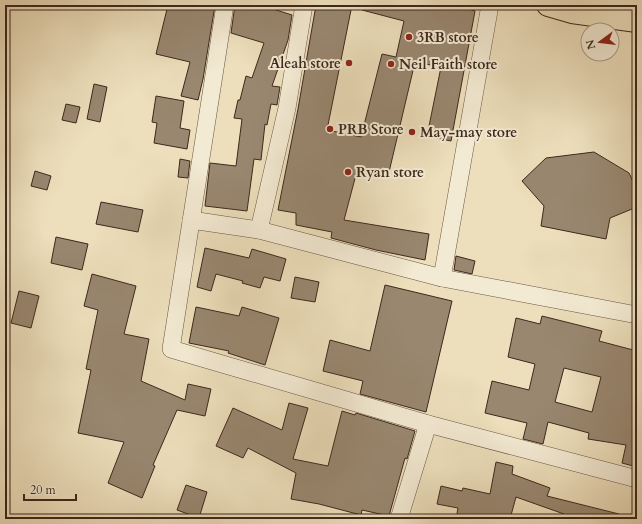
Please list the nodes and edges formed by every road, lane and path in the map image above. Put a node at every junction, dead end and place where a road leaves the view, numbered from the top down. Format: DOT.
graph roads {
  1 [pos="225,5"];
  2 [pos="304,5"];
  3 [pos="490,5"];
  4 [pos="548,5"];
  5 [pos="572,8"];
  6 [pos="637,21"];
  7 [pos="192,220"];
  8 [pos="259,230"];
  9 [pos="442,278"];
  10 [pos="637,315"];
  11 [pos="428,424"];
  12 [pos="637,479"];
  13 [pos="399,519"];
  1 -- 7 [label="street"];
  2 -- 8 [label="street"];
  3 -- 9 [label="street"];
  4 -- 5 [label="main road"];
  5 -- 6 [label="main road"];
  7 -- 8 [label="street"];
  7 -- 11 [label="street"];
  8 -- 9 [label="street"];
  9 -- 10 [label="street"];
  11 -- 12 [label="street"];
  11 -- 13 [label="street"];
}
